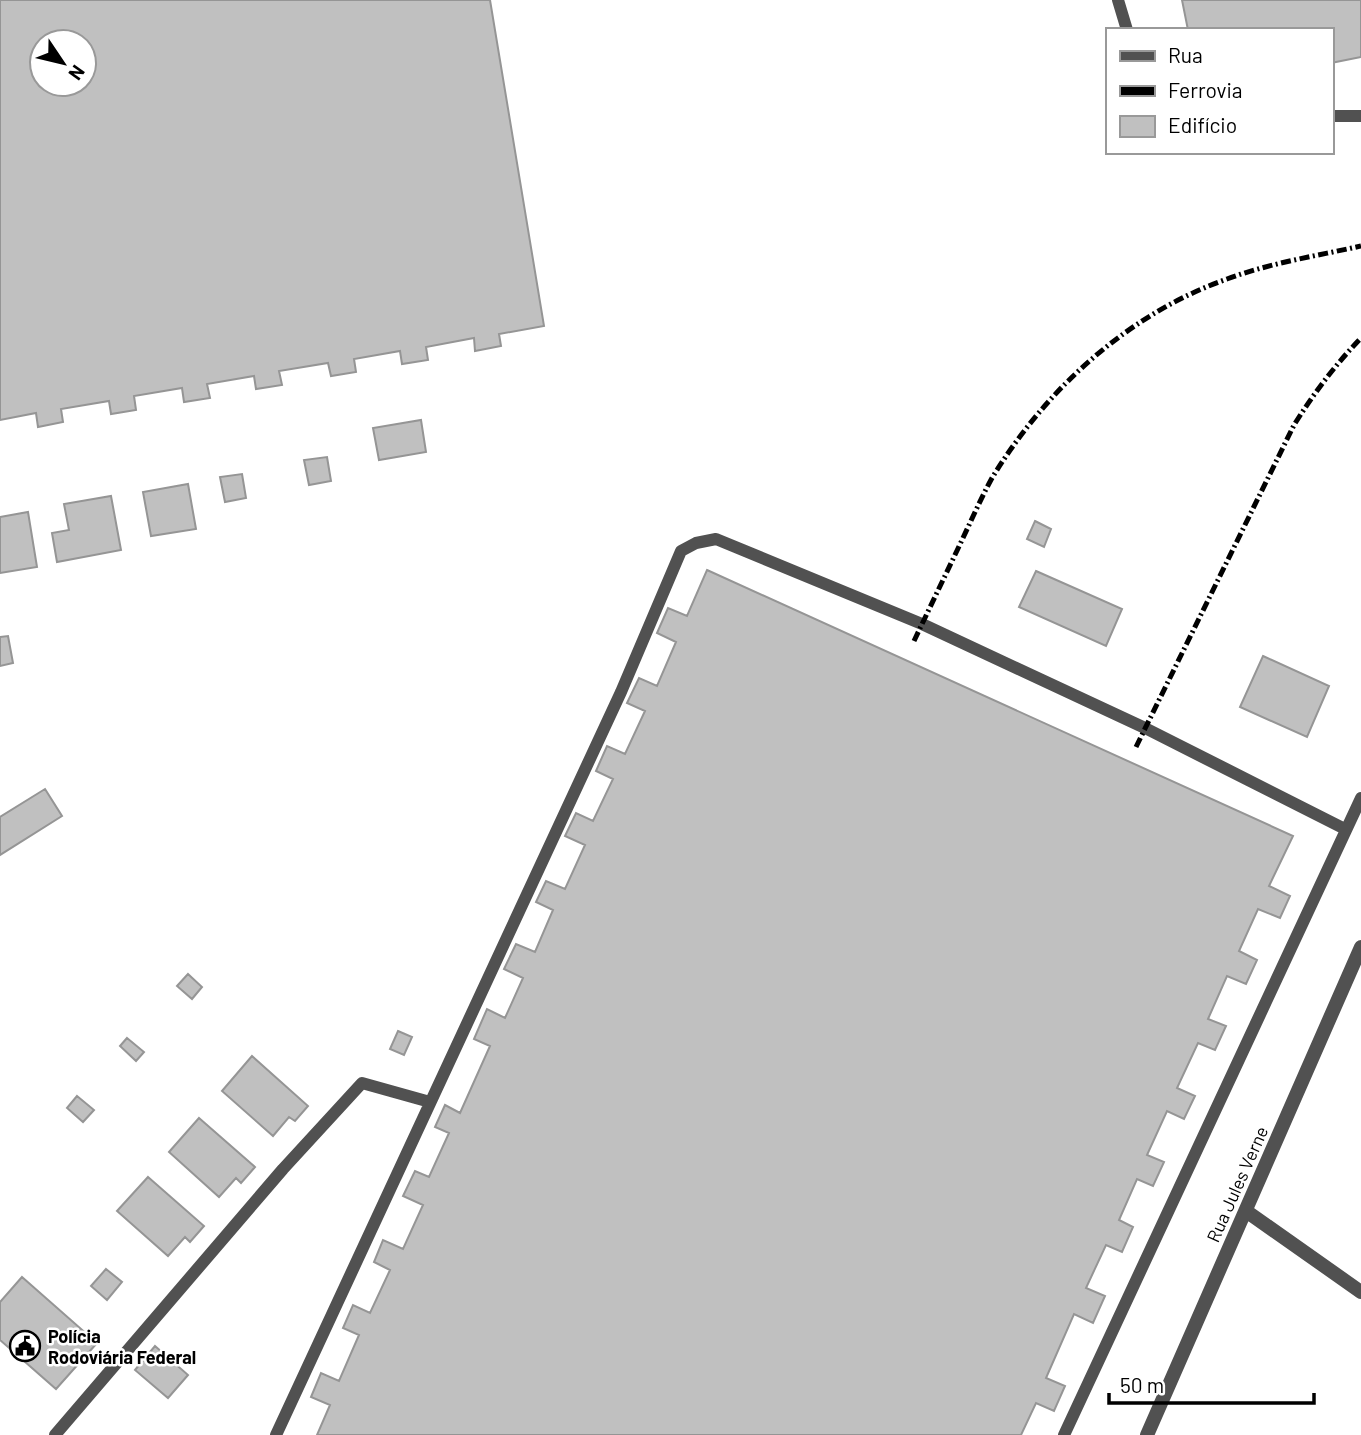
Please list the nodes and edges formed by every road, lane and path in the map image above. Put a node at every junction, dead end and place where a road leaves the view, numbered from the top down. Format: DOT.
graph roads {
  1 [pos="1118,0"];
  2 [pos="1126,28"];
  3 [pos="1333,116"];
  4 [pos="1361,116"];
  5 [pos="1361,798"];
  6 [pos="1345,828"];
  7 [pos="1361,947"];
  8 [pos="430,1102"];
  9 [pos="1246,1211"];
  10 [pos="1361,1292"];
  11 [pos="58,1434"];
  12 [pos="276,1435"];
  13 [pos="1064,1435"];
  14 [pos="1147,1435"];
  1 -- 2 [label="lane"];
  3 -- 4 [label="lane"];
  5 -- 6 [label="lane"];
  6 -- 8 [label="lane"];
  6 -- 13 [label="lane"];
  7 -- 9 [label="street, Rua Jules Verne"];
  8 -- 11 [label="lane"];
  8 -- 12 [label="lane"];
  9 -- 10 [label="street"];
  9 -- 14 [label="street, Rua Jules Verne"];
}
